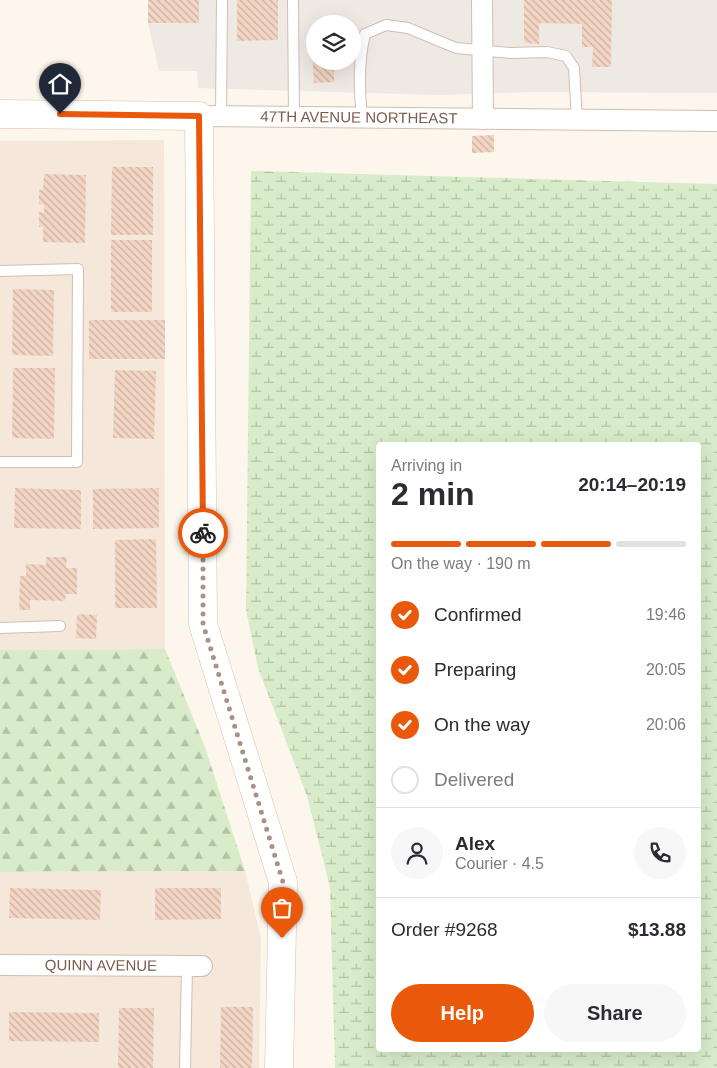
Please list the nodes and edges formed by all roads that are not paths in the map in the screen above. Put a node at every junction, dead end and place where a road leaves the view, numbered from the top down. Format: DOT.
graph roads {
  1 [pos="222,0"];
  2 [pos="293,0"];
  3 [pos="482,0"];
  4 [pos="482,51"];
  5 [pos="0,114"];
  6 [pos="210,116"];
  7 [pos="294,117"];
  8 [pos="362,118"];
  9 [pos="483,119"];
  10 [pos="577,120"];
  11 [pos="717,121"];
  12 [pos="0,271"];
  13 [pos="0,462"];
  14 [pos="60,626"];
  15 [pos="0,628"];
  16 [pos="0,965"];
  17 [pos="194,966"];
  18 [pos="185,1068"];
  19 [pos="279,1068"];
  1 -- 6 [label="lane"];
  2 -- 7 [label="lane"];
  3 -- 4 [label="street"];
  4 -- 8 [label="lane"];
  4 -- 9 [label="street"];
  4 -- 10 [label="lane"];
  5 -- 6 [label="street, 47TH AVENUE NORTHEAST"];
  6 -- 7 [label="street, 47TH AVENUE NORTHEAST"];
  6 -- 19 [label="street"];
  7 -- 8 [label="street, 47TH AVENUE NORTHEAST"];
  8 -- 9 [label="street, 47TH AVENUE NORTHEAST"];
  9 -- 10 [label="street, 47TH AVENUE NORTHEAST"];
  10 -- 11 [label="street, 47TH AVENUE NORTHEAST"];
  12 -- 13 [label="lane"];
  14 -- 15 [label="lane"];
  16 -- 17 [label="street, QUINN AVENUE"];
  17 -- 18 [label="lane"];
}
